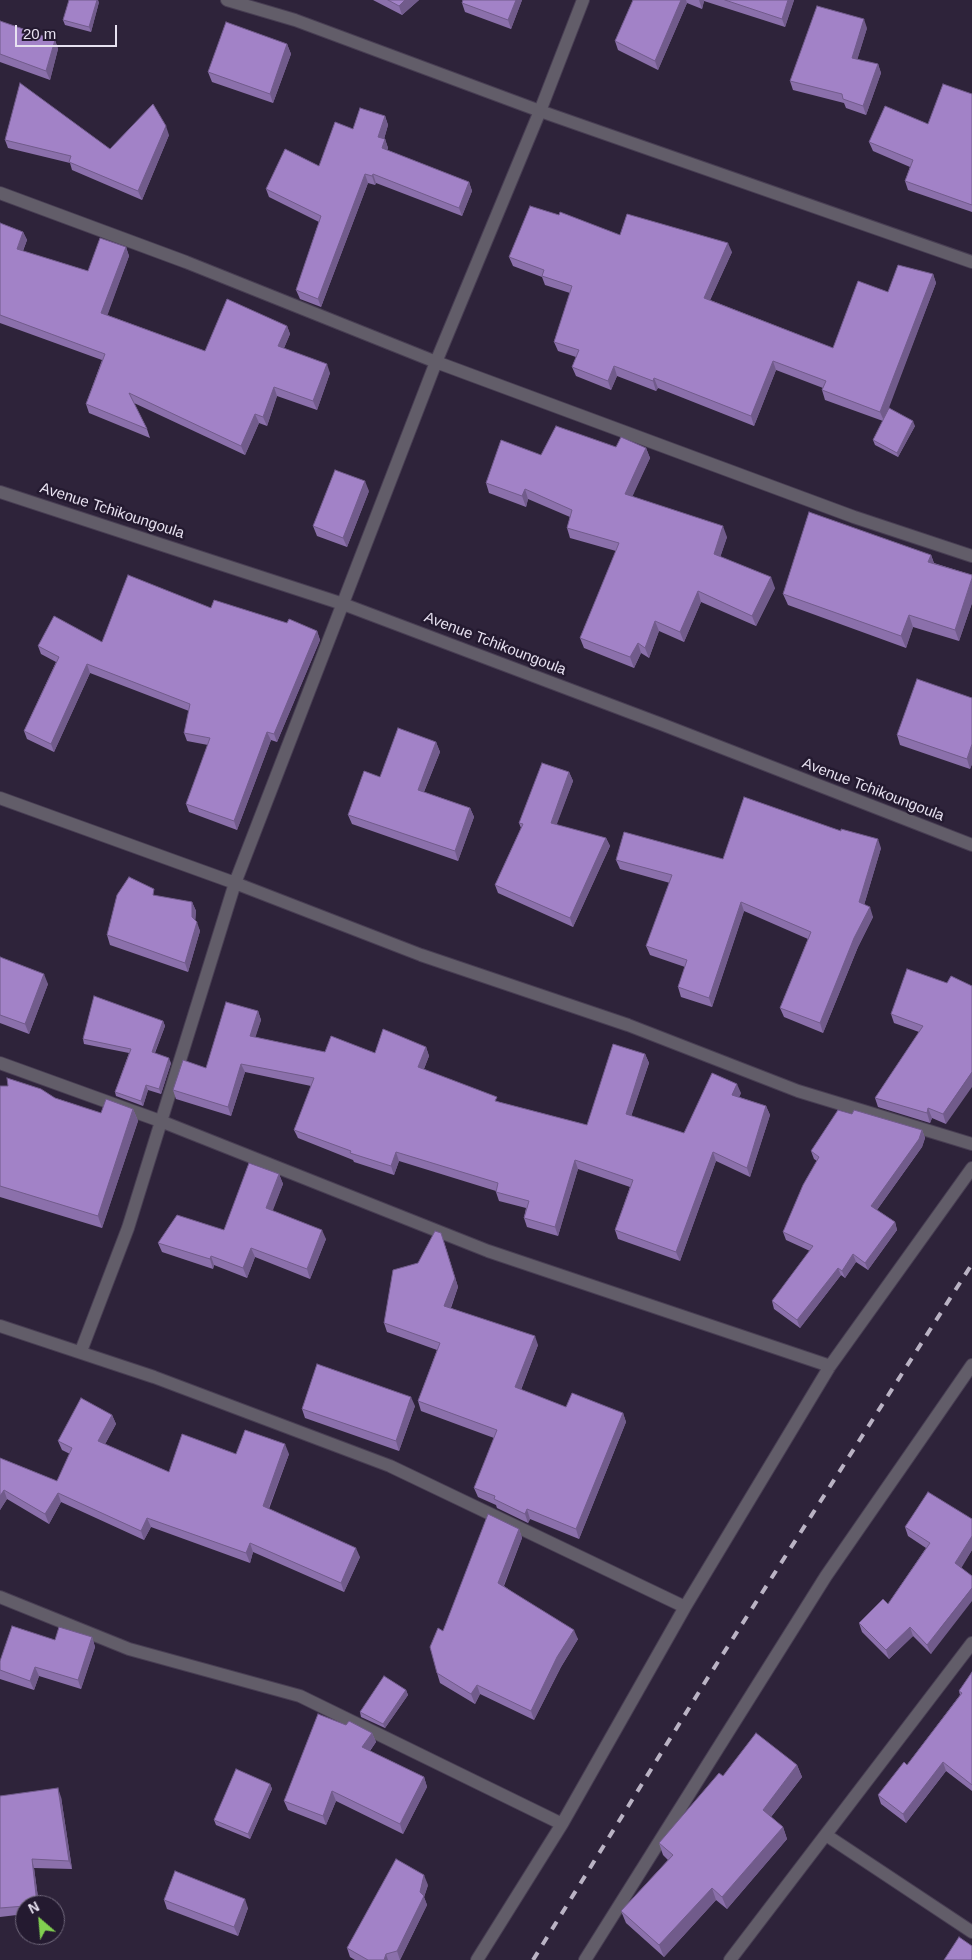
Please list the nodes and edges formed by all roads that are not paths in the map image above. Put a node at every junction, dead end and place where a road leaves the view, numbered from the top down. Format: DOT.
graph roads {
  1 [pos="227,0"];
  2 [pos="583,0"];
  3 [pos="540,111"];
  4 [pos="0,193"];
  5 [pos="972,262"];
  6 [pos="436,362"];
  7 [pos="0,492"];
  8 [pos="972,556"];
  9 [pos="342,604"];
  10 [pos="0,798"];
  11 [pos="972,846"];
  12 [pos="235,883"];
  13 [pos="0,1063"];
  14 [pos="163,1122"];
  15 [pos="972,1144"];
  16 [pos="972,1168"];
  17 [pos="0,1326"];
  18 [pos="81,1351"];
  19 [pos="972,1365"];
  20 [pos="830,1366"];
  21 [pos="0,1597"];
  22 [pos="685,1607"];
  23 [pos="972,1643"];
  24 [pos="562,1824"];
  25 [pos="826,1835"];
  26 [pos="972,1932"];
  27 [pos="477,1960"];
  28 [pos="585,1960"];
  29 [pos="730,1960"];
  1 -- 3 [label="street"];
  2 -- 3 [label="street"];
  3 -- 5 [label="street"];
  3 -- 6 [label="street"];
  4 -- 6 [label="street"];
  6 -- 8 [label="street"];
  6 -- 9 [label="street"];
  7 -- 9 [label="street, Avenue Tchikoungoula"];
  9 -- 11 [label="street, Avenue Tchikoungoula"];
  9 -- 12 [label="street"];
  10 -- 12 [label="street"];
  12 -- 14 [label="street"];
  12 -- 15 [label="street"];
  13 -- 14 [label="street"];
  14 -- 18 [label="street"];
  14 -- 20 [label="street"];
  16 -- 20 [label="street"];
  17 -- 18 [label="street"];
  18 -- 22 [label="street"];
  19 -- 28 [label="street"];
  20 -- 22 [label="street"];
  21 -- 24 [label="street"];
  22 -- 24 [label="street"];
  23 -- 25 [label="street"];
  24 -- 27 [label="street"];
  25 -- 26 [label="street"];
  25 -- 29 [label="street"];
}
